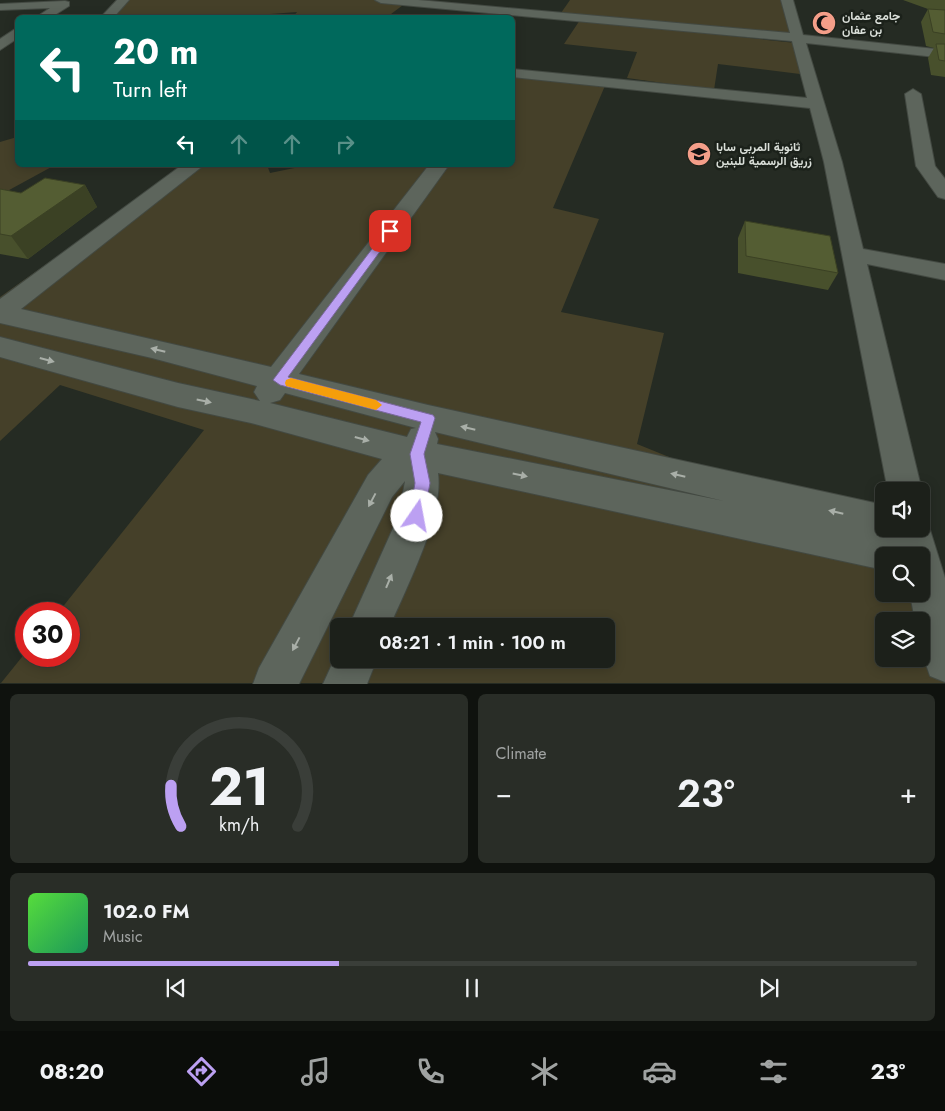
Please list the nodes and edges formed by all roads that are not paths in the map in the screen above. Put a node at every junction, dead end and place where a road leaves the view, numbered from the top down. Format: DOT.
graph roads {
  1 [pos="123,0"];
  2 [pos="381,0"];
  3 [pos="436,0"];
  4 [pos="787,0"];
  5 [pos="0,7"];
  6 [pos="47,15"];
  7 [pos="109,15"];
  8 [pos="15,34"];
  9 [pos="797,36"];
  10 [pos="0,46"];
  11 [pos="945,49"];
  12 [pos="15,50"];
  13 [pos="0,53"];
  14 [pos="945,54"];
  15 [pos="515,73"];
  16 [pos="913,94"];
  17 [pos="818,104"];
  18 [pos="191,167"];
  19 [pos="438,167"];
  20 [pos="945,193"];
  21 [pos="854,254"];
  22 [pos="945,272"];
  23 [pos="0,313"];
  24 [pos="0,347"];
  25 [pos="280,380"];
  26 [pos="251,410"];
  27 [pos="428,418"];
  28 [pos="417,454"];
  29 [pos="903,482"];
  30 [pos="875,520"];
  31 [pos="875,550"];
  32 [pos="930,597"];
  33 [pos="373,618"];
  34 [pos="945,661"];
  35 [pos="352,668"];
  36 [pos="275,684"];
  37 [pos="345,684"];
  1 -- 7 [label="street"];
  2 -- 9 [label="street"];
  3 -- 9 [label="street"];
  4 -- 9 [label="street"];
  5 -- 6 [label="street"];
  8 -- 10 [label="street"];
  9 -- 11 [label="street"];
  9 -- 14 [label="street"];
  9 -- 17 [label="street"];
  12 -- 13 [label="street"];
  15 -- 17 [label="street"];
  16 -- 20 [label="street"];
  17 -- 21 [label="street"];
  18 -- 23 [label="street"];
  19 -- 25 [label="street"];
  21 -- 22 [label="street"];
  21 -- 29 [label="street"];
  25 -- 23 [label="street, one-way"];
  24 -- 26 [label="street, one-way"];
  25 -- 26 [label="street"];
  25 -- 27 [label="street"];
  26 -- 28 [label="street, one-way"];
  27 -- 28 [label="street"];
  30 -- 27 [label="street, one-way"];
  28 -- 31 [label="street, one-way"];
  33 -- 28 [label="street, one-way"];
  28 -- 36 [label="street, one-way"];
  32 -- 34 [label="street"];
  35 -- 37 [label="street"];
}
